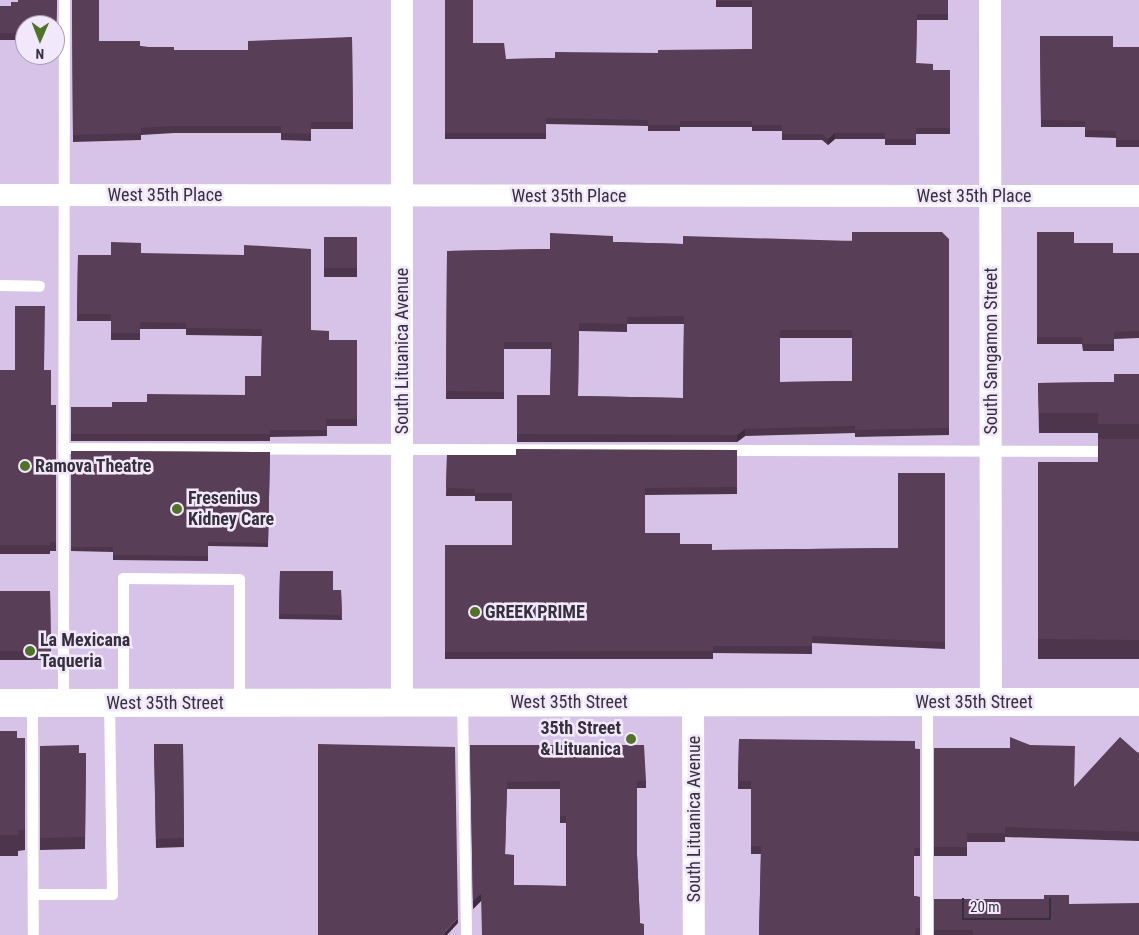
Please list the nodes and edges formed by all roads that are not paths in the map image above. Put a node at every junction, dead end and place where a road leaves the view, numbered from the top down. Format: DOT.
graph roads {
  1 [pos="64,0"];
  2 [pos="402,0"];
  3 [pos="990,0"];
  4 [pos="0,195"];
  5 [pos="63,195"];
  6 [pos="402,195"];
  7 [pos="990,196"];
  8 [pos="1139,196"];
  9 [pos="0,284"];
  10 [pos="39,286"];
  11 [pos="63,448"];
  12 [pos="402,449"];
  13 [pos="991,450"];
  14 [pos="1139,451"];
  15 [pos="239,702"];
  16 [pos="402,702"];
  17 [pos="462,702"];
  18 [pos="693,702"];
  19 [pos="927,702"];
  20 [pos="991,702"];
  21 [pos="1139,702"];
  22 [pos="0,703"];
  23 [pos="32,703"];
  24 [pos="63,703"];
  25 [pos="116,703"];
  26 [pos="33,894"];
  27 [pos="33,935"];
  28 [pos="466,935"];
  29 [pos="694,935"];
  30 [pos="927,935"];
  1 -- 5 [label="lane"];
  2 -- 6 [label="street, South Lituanica Avenue"];
  3 -- 7 [label="street, South Sangamon Street"];
  4 -- 5 [label="street, West 35th Place"];
  5 -- 6 [label="street, West 35th Place"];
  5 -- 11 [label="lane"];
  6 -- 7 [label="street, West 35th Place"];
  6 -- 12 [label="street, South Lituanica Avenue"];
  7 -- 8 [label="street, West 35th Place"];
  7 -- 13 [label="street, South Sangamon Street"];
  9 -- 10 [label="lane"];
  11 -- 12 [label="lane"];
  11 -- 24 [label="lane"];
  12 -- 13 [label="lane"];
  12 -- 16 [label="street, South Lituanica Avenue"];
  13 -- 14 [label="lane"];
  13 -- 20 [label="street, South Sangamon Street"];
  15 -- 16 [label="main road, West 35th Street"];
  15 -- 25 [label="main road, West 35th Street"];
  15 -- 25 [label="lane"];
  16 -- 17 [label="main road, West 35th Street"];
  17 -- 18 [label="main road, West 35th Street"];
  17 -- 28 [label="lane"];
  18 -- 19 [label="main road, West 35th Street"];
  18 -- 29 [label="street, South Lituanica Avenue"];
  19 -- 20 [label="main road, West 35th Street"];
  19 -- 30 [label="lane"];
  20 -- 21 [label="main road, West 35th Street"];
  22 -- 23 [label="main road, West 35th Street"];
  23 -- 24 [label="main road, West 35th Street"];
  23 -- 26 [label="lane"];
  24 -- 25 [label="main road, West 35th Street"];
  25 -- 26 [label="lane"];
  26 -- 27 [label="lane"];
}
